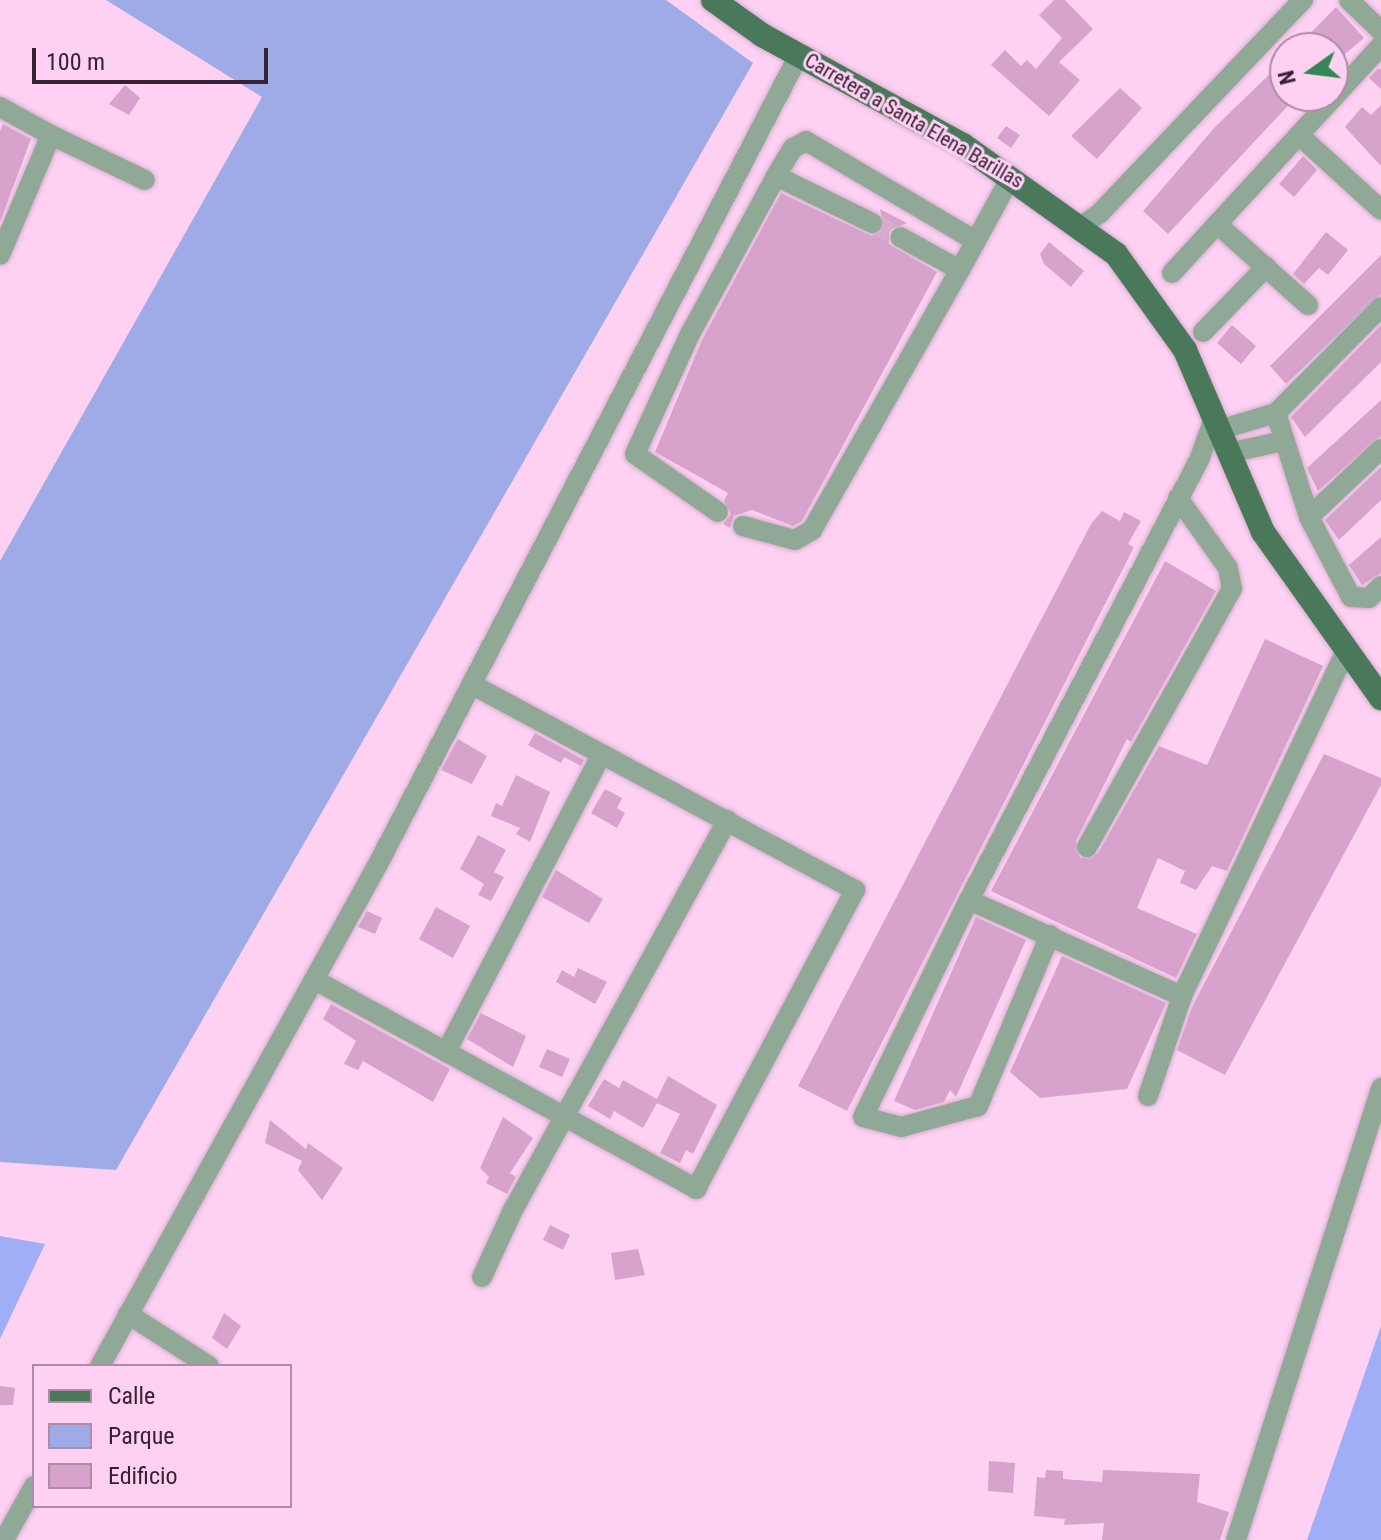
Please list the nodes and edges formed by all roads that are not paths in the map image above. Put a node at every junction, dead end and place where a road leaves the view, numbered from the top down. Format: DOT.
graph roads {
  1 [pos="713,0"];
  2 [pos="1303,0"];
  3 [pos="1349,0"];
  4 [pos="1381,31"];
  5 [pos="1381,46"];
  6 [pos="799,55"];
  7 [pos="0,107"];
  8 [pos="51,135"];
  9 [pos="1299,135"];
  10 [pos="776,176"];
  11 [pos="1011,177"];
  12 [pos="145,180"];
  13 [pos="1381,210"];
  14 [pos="872,223"];
  15 [pos="1217,224"];
  16 [pos="1081,226"];
  17 [pos="900,237"];
  18 [pos="976,241"];
  19 [pos="0,255"];
  20 [pos="1266,267"];
  21 [pos="960,270"];
  22 [pos="1161,282"];
  23 [pos="1308,305"];
  24 [pos="1381,307"];
  25 [pos="1203,332"];
  26 [pos="1276,413"];
  27 [pos="1220,434"];
  28 [pos="1284,441"];
  29 [pos="1381,449"];
  30 [pos="1178,498"];
  31 [pos="718,512"];
  32 [pos="1309,517"];
  33 [pos="743,526"];
  34 [pos="1381,586"];
  35 [pos="1345,653"];
  36 [pos="472,685"];
  37 [pos="1381,698"];
  38 [pos="602,754"];
  39 [pos="727,820"];
  40 [pos="1087,847"];
  41 [pos="969,900"];
  42 [pos="1050,935"];
  43 [pos="315,980"];
  44 [pos="1182,996"];
  45 [pos="446,1052"];
  46 [pos="1381,1088"];
  47 [pos="1148,1096"];
  48 [pos="566,1118"];
  49 [pos="482,1277"];
  50 [pos="128,1314"];
  51 [pos="101,1364"];
  52 [pos="206,1364"];
  53 [pos="32,1490"];
  54 [pos="4,1540"];
  55 [pos="1236,1540"];
  1 -- 6 [label="main road, Carretera a Santa Elena Barillas"];
  2 -- 16 [label="street"];
  3 -- 4 [label="street"];
  5 -- 9 [label="street"];
  6 -- 11 [label="main road, Carretera a Santa Elena Barillas"];
  6 -- 36 [label="street"];
  7 -- 8 [label="street"];
  8 -- 12 [label="street"];
  8 -- 19 [label="street"];
  9 -- 13 [label="street"];
  9 -- 15 [label="street"];
  10 -- 14 [label="street"];
  10 -- 18 [label="street"];
  10 -- 31 [label="street"];
  11 -- 16 [label="main road, Carretera a Santa Elena Barillas"];
  11 -- 18 [label="street"];
  15 -- 20 [label="street"];
  15 -- 22 [label="street"];
  16 -- 22 [label="main road, Carretera a Santa Elena Barillas"];
  17 -- 21 [label="street"];
  18 -- 21 [label="street"];
  20 -- 23 [label="street"];
  20 -- 25 [label="street"];
  21 -- 33 [label="street"];
  22 -- 27 [label="main road, Carretera a Santa Elena Barillas"];
  24 -- 26 [label="street"];
  26 -- 27 [label="street"];
  26 -- 28 [label="street"];
  27 -- 28 [label="street"];
  27 -- 30 [label="street"];
  27 -- 35 [label="main road, Carretera a Santa Elena Barillas"];
  28 -- 32 [label="street"];
  29 -- 32 [label="street"];
  30 -- 40 [label="street"];
  30 -- 41 [label="street"];
  32 -- 34 [label="street"];
  35 -- 37 [label="main road, Carretera a Santa Elena Barillas"];
  35 -- 44 [label="street"];
  36 -- 38 [label="street"];
  36 -- 43 [label="street"];
  38 -- 39 [label="street"];
  38 -- 45 [label="street"];
  39 -- 48 [label="street"];
  39 -- 48 [label="street"];
  41 -- 42 [label="street"];
  41 -- 42 [label="street"];
  42 -- 44 [label="street"];
  43 -- 45 [label="street"];
  43 -- 50 [label="street"];
  44 -- 47 [label="street"];
  45 -- 48 [label="street"];
  46 -- 55 [label="street"];
  48 -- 49 [label="street"];
  50 -- 51 [label="street"];
  50 -- 52 [label="street"];
  53 -- 54 [label="street"];
}
